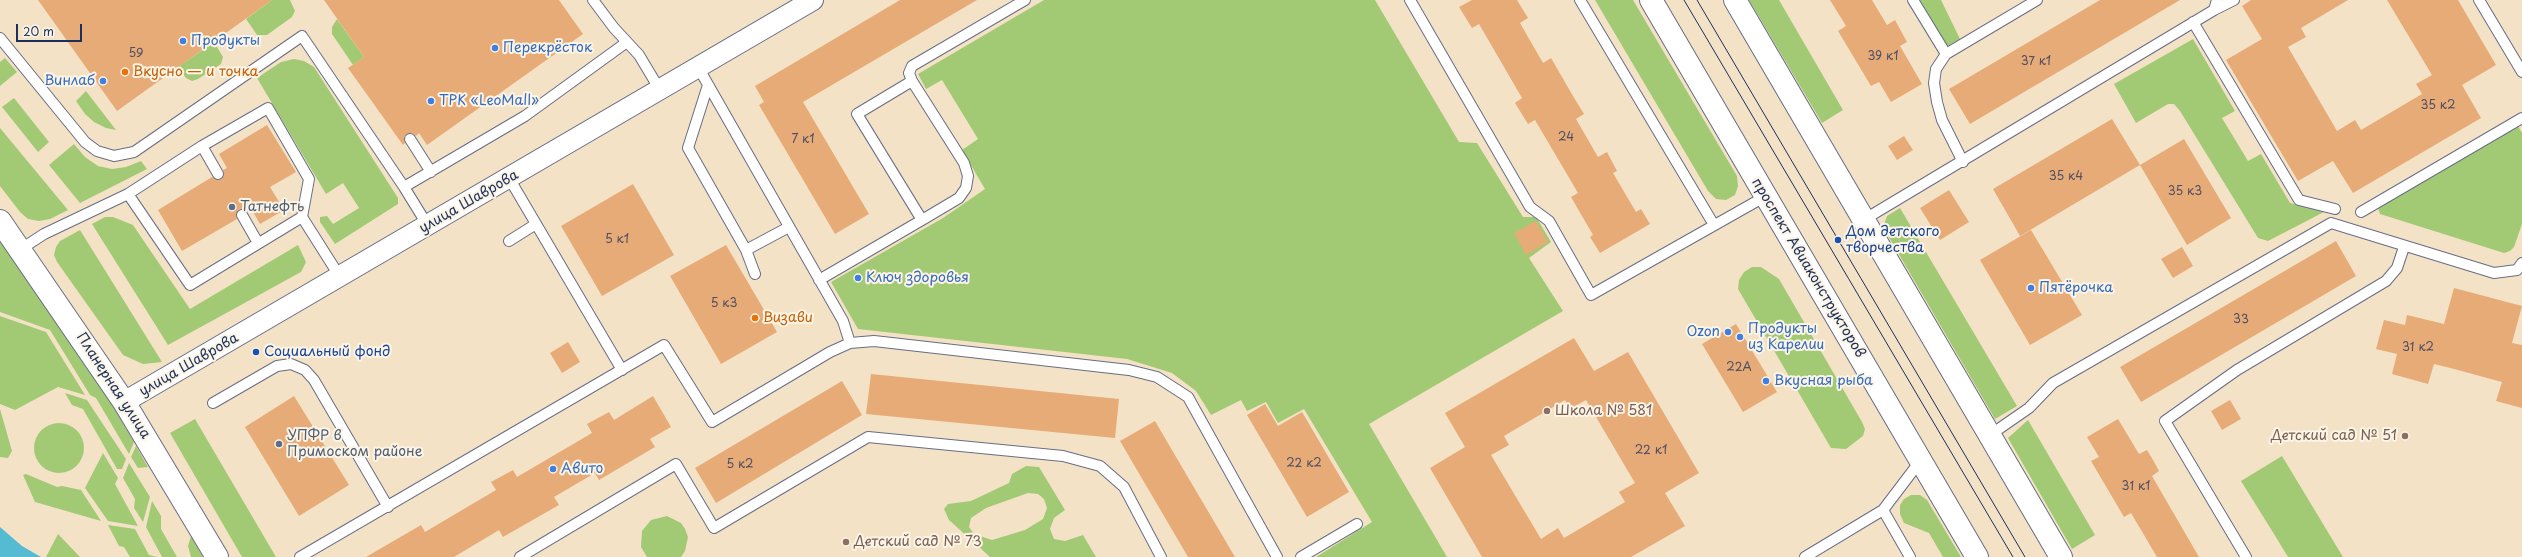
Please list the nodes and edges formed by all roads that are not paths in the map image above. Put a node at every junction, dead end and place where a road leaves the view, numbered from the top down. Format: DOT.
graph roads {
  1 [pos="593,0"];
  2 [pos="813,0"];
  3 [pos="1025,0"];
  4 [pos="1410,0"];
  5 [pos="1580,0"];
  6 [pos="1651,0"];
  7 [pos="1735,0"];
  8 [pos="1913,0"];
  9 [pos="2037,0"];
  10 [pos="2234,0"];
  11 [pos="2479,0"];
  12 [pos="2215,5"];
  13 [pos="2193,22"];
  14 [pos="0,38"];
  15 [pos="627,42"];
  16 [pos="1946,54"];
  17 [pos="698,67"];
  18 [pos="2522,72"];
  19 [pos="912,81"];
  20 [pos="708,85"];
  21 [pos="660,90"];
  22 [pos="2522,118"];
  23 [pos="410,139"];
  24 [pos="202,146"];
  25 [pos="1963,162"];
  26 [pos="431,172"];
  27 [pos="218,174"];
  28 [pos="509,178"];
  29 [pos="404,187"];
  30 [pos="128,194"];
  31 [pos="1766,196"];
  32 [pos="2335,209"];
  33 [pos="2362,212"];
  34 [pos="242,215"];
  35 [pos="302,217"];
  36 [pos="1864,219"];
  37 [pos="922,220"];
  38 [pos="0,221"];
  39 [pos="536,224"];
  40 [pos="1714,225"];
  41 [pos="428,226"];
  42 [pos="789,227"];
  43 [pos="509,241"];
  44 [pos="258,243"];
  45 [pos="2404,247"];
  46 [pos="21,249"];
  47 [pos="746,250"];
  48 [pos="2522,264"];
  49 [pos="755,274"];
  50 [pos="340,277"];
  51 [pos="819,280"];
  52 [pos="850,343"];
  53 [pos="622,370"];
  54 [pos="124,402"];
  55 [pos="213,403"];
  56 [pos="1990,435"];
  57 [pos="1921,460"];
  58 [pos="388,507"];
  59 [pos="1883,510"];
  60 [pos="1357,524"];
  61 [pos="217,557"];
  62 [pos="300,557"];
  63 [pos="520,557"];
  64 [pos="1161,557"];
  65 [pos="1277,557"];
  66 [pos="1301,557"];
  67 [pos="1805,557"];
  68 [pos="1910,557"];
  69 [pos="1978,557"];
  70 [pos="2061,557"];
  71 [pos="2246,557"];
  1 -- 15 [label="lane"];
  2 -- 17 [label="street, улица Шаврова"];
  3 -- 19 [label="lane"];
  4 -- 40 [label="lane"];
  5 -- 40 [label="lane"];
  6 -- 31 [label="street, проспект Авиаконструкторов"];
  7 -- 36 [label="street"];
  8 -- 16 [label="lane"];
  9 -- 16 [label="lane"];
  10 -- 12 [label="lane"];
  11 -- 18 [label="lane"];
  12 -- 13 [label="lane"];
  13 -- 25 [label="lane"];
  13 -- 32 [label="lane"];
  14 -- 29 [label="lane"];
  15 -- 21 [label="lane"];
  15 -- 26 [label="lane"];
  16 -- 25 [label="lane"];
  17 -- 20 [label="lane"];
  17 -- 21 [label="street, улица Шаврова"];
  19 -- 37 [label="lane"];
  19 -- 37 [label="lane"];
  20 -- 42 [label="lane"];
  20 -- 47 [label="lane"];
  21 -- 28 [label="street, улица Шаврова"];
  22 -- 33 [label="lane"];
  23 -- 26 [label="lane"];
  24 -- 27 [label="lane"];
  24 -- 30 [label="lane"];
  24 -- 35 [label="lane"];
  25 -- 36 [label="lane"];
  26 -- 29 [label="lane"];
  28 -- 39 [label="lane"];
  28 -- 41 [label="street, улица Шаврова"];
  29 -- 41 [label="lane"];
  30 -- 44 [label="lane"];
  30 -- 46 [label="lane"];
  31 -- 40 [label="lane"];
  31 -- 57 [label="street, проспект Авиаконструкторов"];
  34 -- 44 [label="lane"];
  35 -- 44 [label="lane"];
  35 -- 50 [label="lane"];
  36 -- 56 [label="street"];
  37 -- 51 [label="lane"];
  38 -- 46 [label="street, Планерная улица"];
  39 -- 43 [label="lane"];
  39 -- 53 [label="lane"];
  41 -- 50 [label="street, улица Шаврова"];
  42 -- 47 [label="lane"];
  42 -- 51 [label="lane"];
  45 -- 48 [label="lane"];
  45 -- 56 [label="lane"];
  45 -- 71 [label="lane"];
  46 -- 54 [label="street, Планерная улица"];
  47 -- 49 [label="lane"];
  50 -- 54 [label="street, улица Шаврова"];
  51 -- 52 [label="lane"];
  52 -- 53 [label="lane"];
  52 -- 65 [label="lane"];
  53 -- 58 [label="lane"];
  54 -- 61 [label="street, Планерная улица"];
  55 -- 58 [label="lane"];
  56 -- 70 [label="street"];
  57 -- 59 [label="lane"];
  57 -- 69 [label="street, проспект Авиаконструкторов"];
  58 -- 62 [label="lane"];
  59 -- 67 [label="lane"];
  59 -- 68 [label="lane"];
  60 -- 66 [label="lane"];
  63 -- 64 [label="lane"];
}
